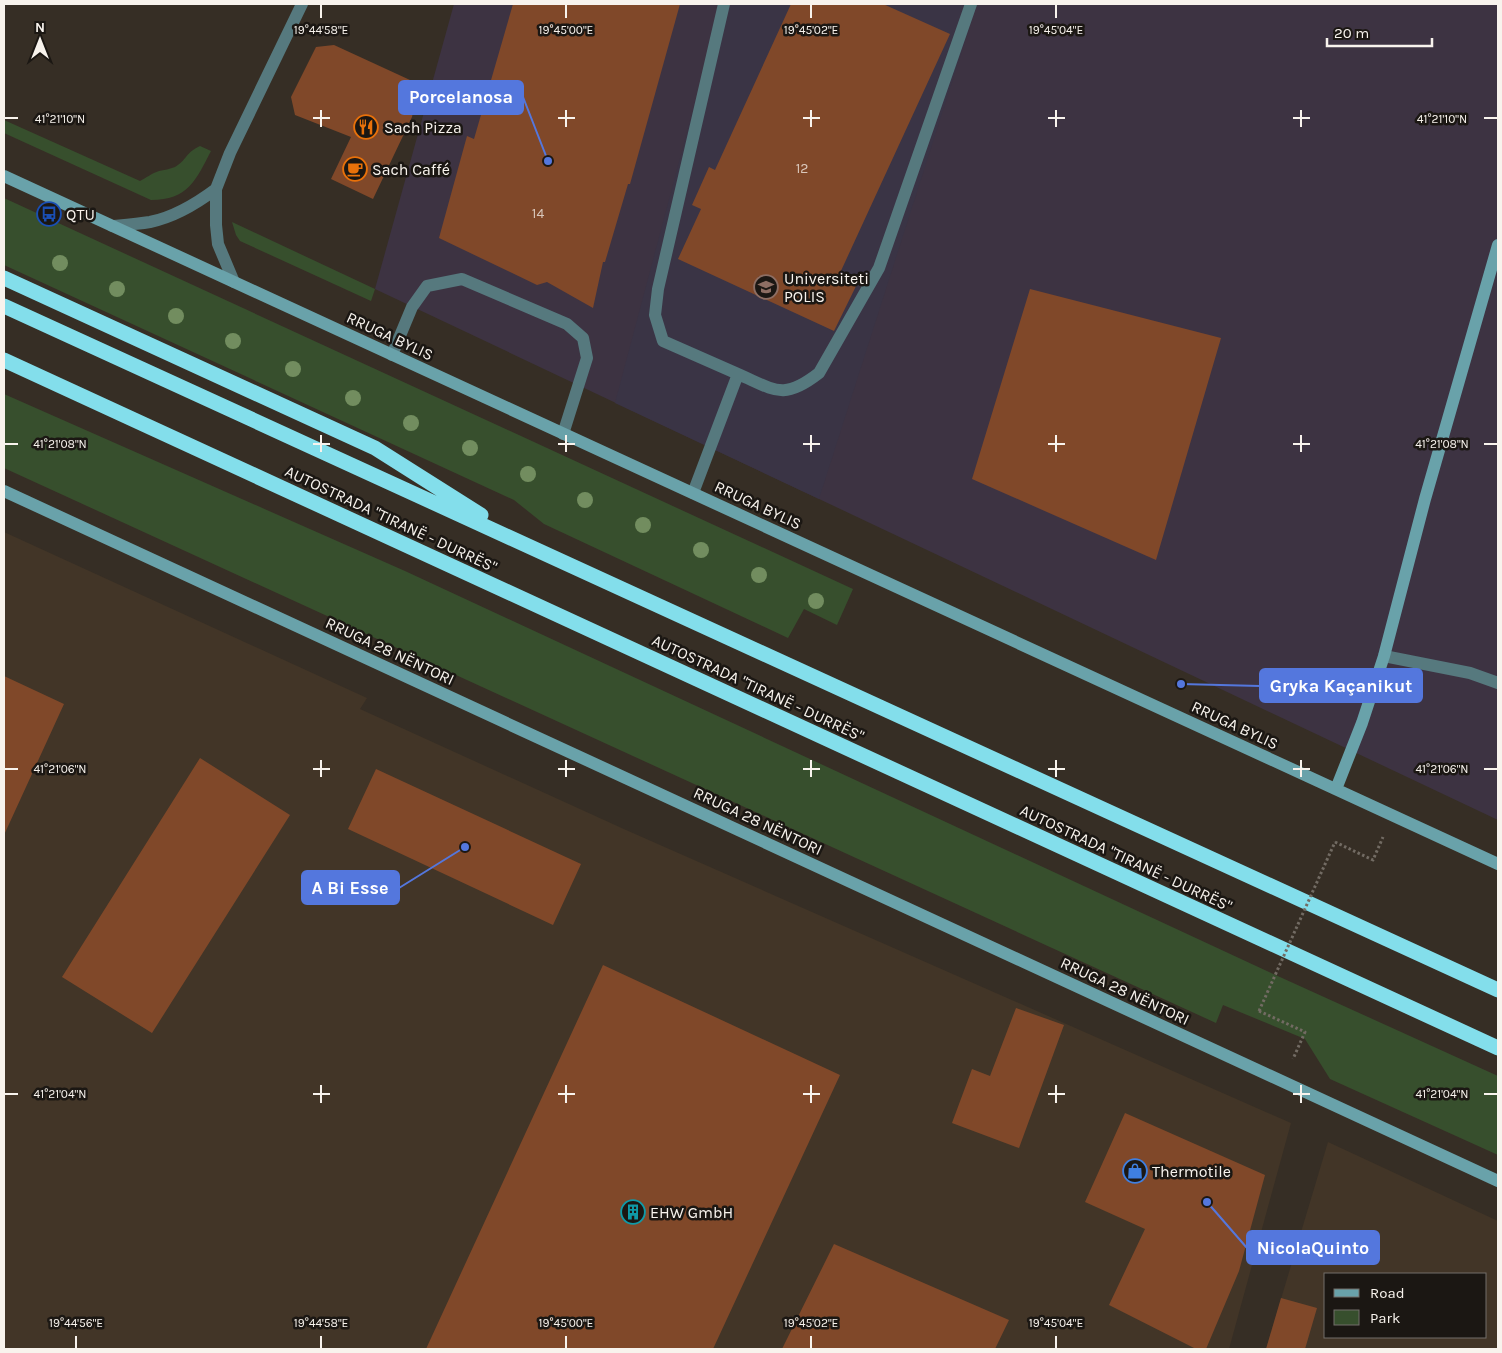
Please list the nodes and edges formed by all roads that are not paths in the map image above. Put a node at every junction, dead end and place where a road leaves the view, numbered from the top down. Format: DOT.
graph roads {
  1 [pos="302,4"];
  2 [pos="724,4"];
  3 [pos="971,4"];
  4 [pos="4,169"];
  5 [pos="4,176"];
  6 [pos="16,182"];
  7 [pos="216,189"];
  8 [pos="112,226"];
  9 [pos="1498,245"];
  10 [pos="4,278"];
  11 [pos="234,282"];
  12 [pos="4,306"];
  13 [pos="392,355"];
  14 [pos="4,360"];
  15 [pos="738,374"];
  16 [pos="563,434"];
  17 [pos="4,491"];
  18 [pos="694,494"];
  19 [pos="533,548"];
  20 [pos="1384,656"];
  21 [pos="1498,683"];
  22 [pos="1336,789"];
  23 [pos="1498,864"];
  24 [pos="1498,990"];
  25 [pos="1498,1048"];
  26 [pos="1498,1181"];
  1 -- 7 [label="lane"];
  2 -- 15 [label="lane"];
  3 -- 15 [label="lane"];
  4 -- 6 [label="lane"];
  5 -- 6 [label="main road, RRUGA BYLIS"];
  6 -- 8 [label="main road, RRUGA BYLIS"];
  7 -- 8 [label="lane"];
  7 -- 11 [label="lane"];
  8 -- 11 [label="main road, RRUGA BYLIS"];
  9 -- 20 [label="main road"];
  10 -- 19 [label="highway"];
  11 -- 13 [label="main road, RRUGA BYLIS"];
  12 -- 19 [label="highway, AUTOSTRADA \"TIRANË - DURRËS\""];
  13 -- 16 [label="main road, RRUGA BYLIS"];
  13 -- 16 [label="lane"];
  14 -- 25 [label="highway, AUTOSTRADA \"TIRANË - DURRËS\""];
  15 -- 18 [label="lane"];
  16 -- 18 [label="main road, RRUGA BYLIS"];
  17 -- 26 [label="main road, RRUGA 28 NËNTORI"];
  18 -- 22 [label="main road, RRUGA BYLIS"];
  19 -- 24 [label="highway, AUTOSTRADA \"TIRANË - DURRËS\""];
  20 -- 21 [label="lane"];
  20 -- 22 [label="main road"];
  22 -- 23 [label="main road, RRUGA BYLIS"];
}
